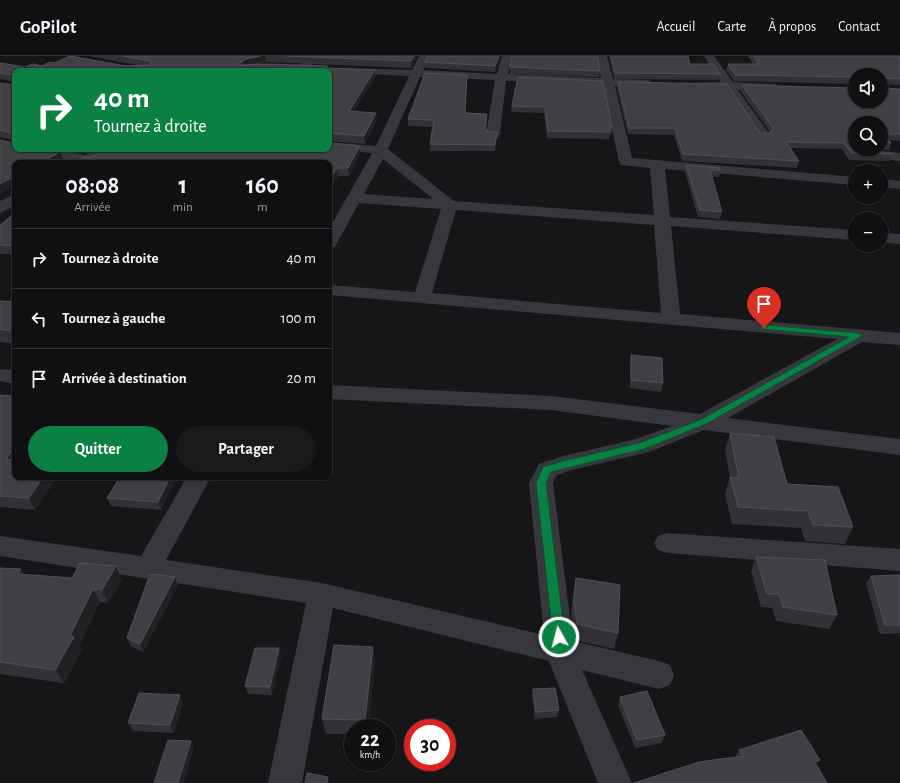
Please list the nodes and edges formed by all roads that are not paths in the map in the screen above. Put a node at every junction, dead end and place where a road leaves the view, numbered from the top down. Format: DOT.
graph roads {
  1 [pos="319,56"];
  2 [pos="424,56"];
  3 [pos="507,56"];
  4 [pos="602,56"];
  5 [pos="709,56"];
  6 [pos="287,67"];
  7 [pos="300,68"];
  8 [pos="332,69"];
  9 [pos="416,74"];
  10 [pos="501,78"];
  11 [pos="608,84"];
  12 [pos="661,85"];
  13 [pos="684,85"];
  14 [pos="729,86"];
  15 [pos="784,87"];
  16 [pos="493,134"];
  17 [pos="763,135"];
  18 [pos="332,146"];
  19 [pos="381,150"];
  20 [pos="48,152"];
  21 [pos="100,152"];
  22 [pos="888,156"];
  23 [pos="900,157"];
  24 [pos="82,160"];
  25 [pos="88,160"];
  26 [pos="657,164"];
  27 [pos="848,180"];
  28 [pos="888,184"];
  29 [pos="900,185"];
  30 [pos="354,198"];
  31 [pos="450,205"];
  32 [pos="336,215"];
  33 [pos="662,221"];
  34 [pos="332,231"];
  35 [pos="848,234"];
  36 [pos="888,238"];
  37 [pos="900,239"];
  38 [pos="332,290"];
  39 [pos="422,298"];
  40 [pos="671,320"];
  41 [pos="858,336"];
  42 [pos="900,340"];
  43 [pos="0,375"];
  44 [pos="12,377"];
  45 [pos="332,392"];
  46 [pos="703,422"];
  47 [pos="900,447"];
  48 [pos="197,480"];
  49 [pos="667,543"];
  50 [pos="0,546"];
  51 [pos="900,560"];
  52 [pos="148,568"];
  53 [pos="322,594"];
  54 [pos="560,652"];
  55 [pos="659,675"];
  56 [pos="285,783"];
  57 [pos="615,783"];
  1 -- 7 [label="street"];
  2 -- 9 [label="street"];
  3 -- 10 [label="street"];
  4 -- 11 [label="street"];
  5 -- 14 [label="street"];
  6 -- 7 [label="street"];
  8 -- 9 [label="street"];
  9 -- 10 [label="street"];
  9 -- 19 [label="street"];
  10 -- 11 [label="street"];
  10 -- 16 [label="street"];
  11 -- 12 [label="street"];
  11 -- 26 [label="street"];
  13 -- 14 [label="street"];
  14 -- 15 [label="street"];
  14 -- 17 [label="street"];
  18 -- 19 [label="street"];
  19 -- 30 [label="street"];
  19 -- 31 [label="street"];
  20 -- 24 [label="street"];
  21 -- 25 [label="street"];
  22 -- 23 [label="street"];
  26 -- 27 [label="street"];
  26 -- 33 [label="street"];
  28 -- 29 [label="street"];
  30 -- 31 [label="street"];
  30 -- 32 [label="street"];
  31 -- 33 [label="street"];
  31 -- 39 [label="street"];
  32 -- 34 [label="street"];
  33 -- 35 [label="street"];
  33 -- 40 [label="street"];
  36 -- 37 [label="street"];
  38 -- 39 [label="street"];
  39 -- 40 [label="street"];
  40 -- 41 [label="street"];
  41 -- 42 [label="street"];
  41 -- 46 [label="street"];
  43 -- 44 [label="street"];
  45 -- 46 [label="street"];
  46 -- 47 [label="street"];
  46 -- 54 [label="street"];
  48 -- 52 [label="street"];
  49 -- 51 [label="street"];
  50 -- 52 [label="street"];
  52 -- 53 [label="street"];
  53 -- 54 [label="street"];
  53 -- 56 [label="street"];
  54 -- 55 [label="street"];
  54 -- 57 [label="street"];
}
